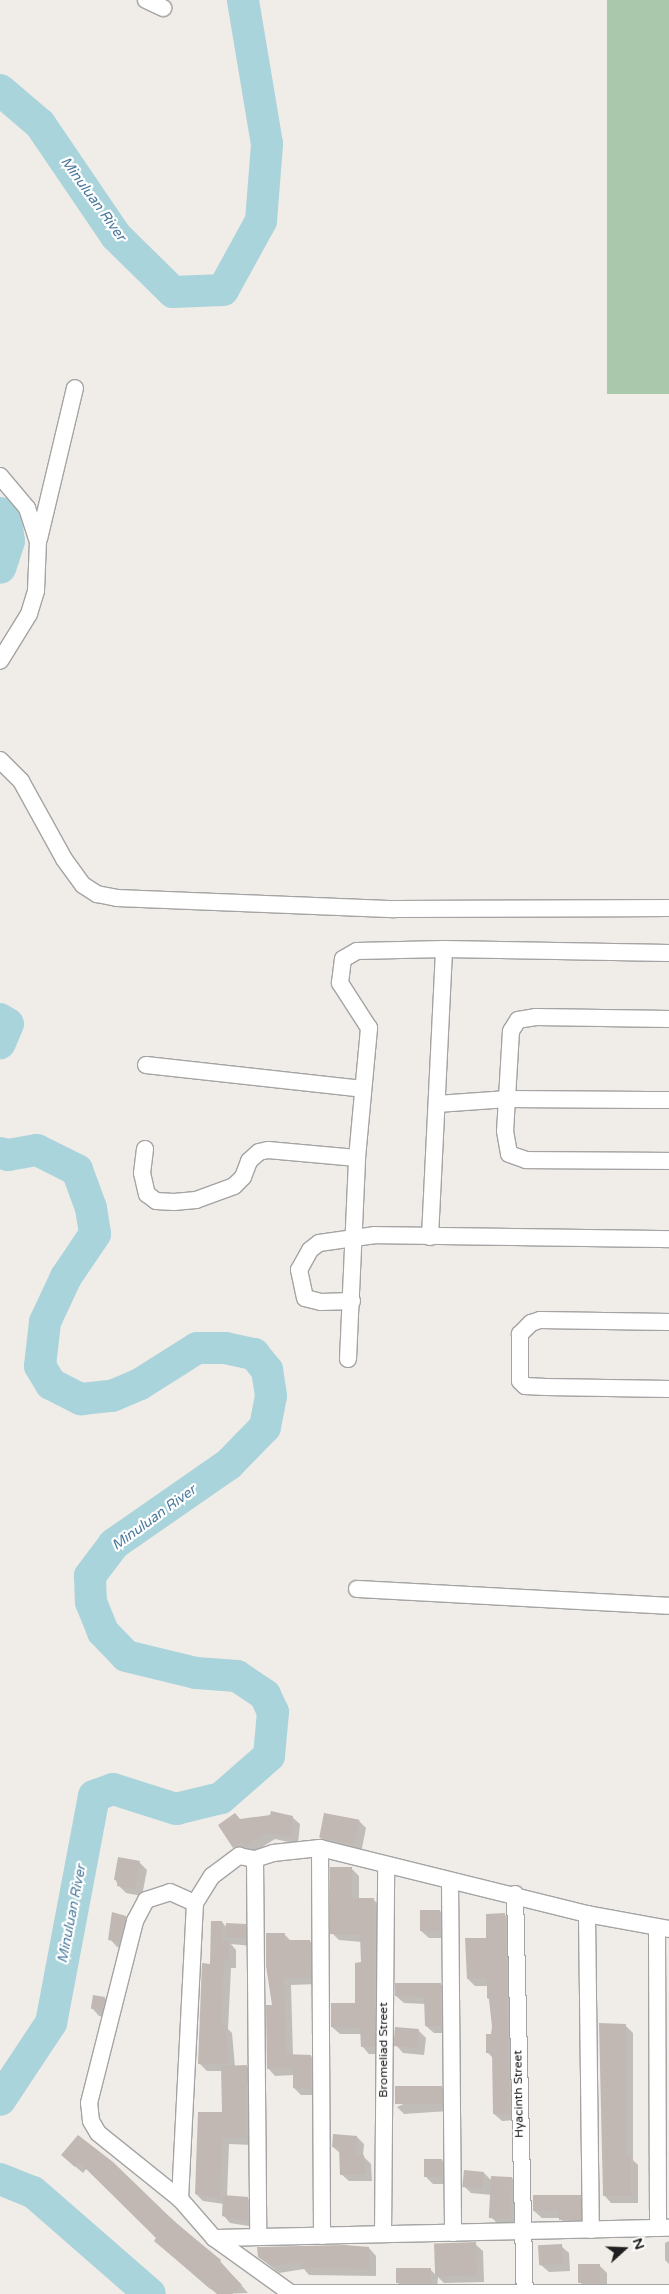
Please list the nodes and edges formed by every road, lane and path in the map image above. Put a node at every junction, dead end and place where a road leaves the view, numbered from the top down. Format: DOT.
graph roads {
  1 [pos="146,0"];
  2 [pos="163,8"];
  3 [pos="75,388"];
  4 [pos="0,476"];
  5 [pos="38,541"];
  6 [pos="0,661"];
  7 [pos="0,760"];
  8 [pos="669,908"];
  9 [pos="444,949"];
  10 [pos="669,953"];
  11 [pos="669,1019"];
  12 [pos="146,1065"];
  13 [pos="363,1089"];
  14 [pos="508,1099"];
  15 [pos="669,1100"];
  16 [pos="437,1104"];
  17 [pos="145,1149"];
  18 [pos="357,1158"];
  19 [pos="669,1161"];
  20 [pos="353,1237"];
  21 [pos="430,1237"];
  22 [pos="669,1239"];
  23 [pos="352,1301"];
  24 [pos="669,1322"];
  25 [pos="348,1359"];
  26 [pos="669,1389"];
  27 [pos="358,1589"];
  28 [pos="669,1606"];
  29 [pos="320,1848"];
  30 [pos="255,1859"];
  31 [pos="386,1865"];
  32 [pos="450,1881"];
  33 [pos="515,1894"];
  34 [pos="195,1903"];
  35 [pos="587,1914"];
  36 [pos="663,1928"];
  37 [pos="663,2028"];
  38 [pos="664,2086"];
  39 [pos="663,2160"];
  40 [pos="180,2199"];
  41 [pos="664,2228"];
  42 [pos="591,2230"];
  43 [pos="522,2231"];
  44 [pos="454,2233"];
  45 [pos="383,2234"];
  46 [pos="322,2236"];
  47 [pos="258,2237"];
  48 [pos="214,2238"];
  49 [pos="291,2293"];
  50 [pos="669,2293"];
  51 [pos="525,2294"];
  1 -- 2 [label="street"];
  3 -- 5 [label="street"];
  4 -- 5 [label="street"];
  5 -- 6 [label="street"];
  7 -- 8 [label="street"];
  9 -- 10 [label="street"];
  9 -- 13 [label="street"];
  9 -- 16 [label="street"];
  11 -- 14 [label="street"];
  12 -- 13 [label="street"];
  13 -- 18 [label="street"];
  14 -- 15 [label="street"];
  14 -- 16 [label="street"];
  14 -- 19 [label="street"];
  16 -- 21 [label="street"];
  17 -- 18 [label="street"];
  18 -- 20 [label="street"];
  20 -- 21 [label="street"];
  20 -- 23 [label="street"];
  20 -- 23 [label="street"];
  21 -- 22 [label="street"];
  23 -- 25 [label="street"];
  24 -- 26 [label="street"];
  27 -- 28 [label="street"];
  29 -- 30 [label="street"];
  29 -- 31 [label="street"];
  29 -- 46 [label="street"];
  30 -- 34 [label="street"];
  30 -- 47 [label="street"];
  31 -- 32 [label="street"];
  31 -- 45 [label="street, Bromeliad Street"];
  32 -- 33 [label="street"];
  32 -- 44 [label="street"];
  33 -- 35 [label="street"];
  33 -- 43 [label="street, Hyacinth Street"];
  34 -- 40 [label="street"];
  34 -- 40 [label="street"];
  35 -- 36 [label="street"];
  35 -- 42 [label="street"];
  36 -- 37 [label="street"];
  37 -- 38 [label="street"];
  38 -- 39 [label="street"];
  39 -- 41 [label="street"];
  40 -- 48 [label="street"];
  41 -- 42 [label="street"];
  42 -- 43 [label="street"];
  43 -- 44 [label="street"];
  43 -- 51 [label="street, Hyacinth Street"];
  44 -- 45 [label="street"];
  45 -- 46 [label="street"];
  46 -- 47 [label="street"];
  47 -- 48 [label="street"];
  48 -- 49 [label="street"];
  49 -- 51 [label="street"];
  50 -- 51 [label="street"];
}
